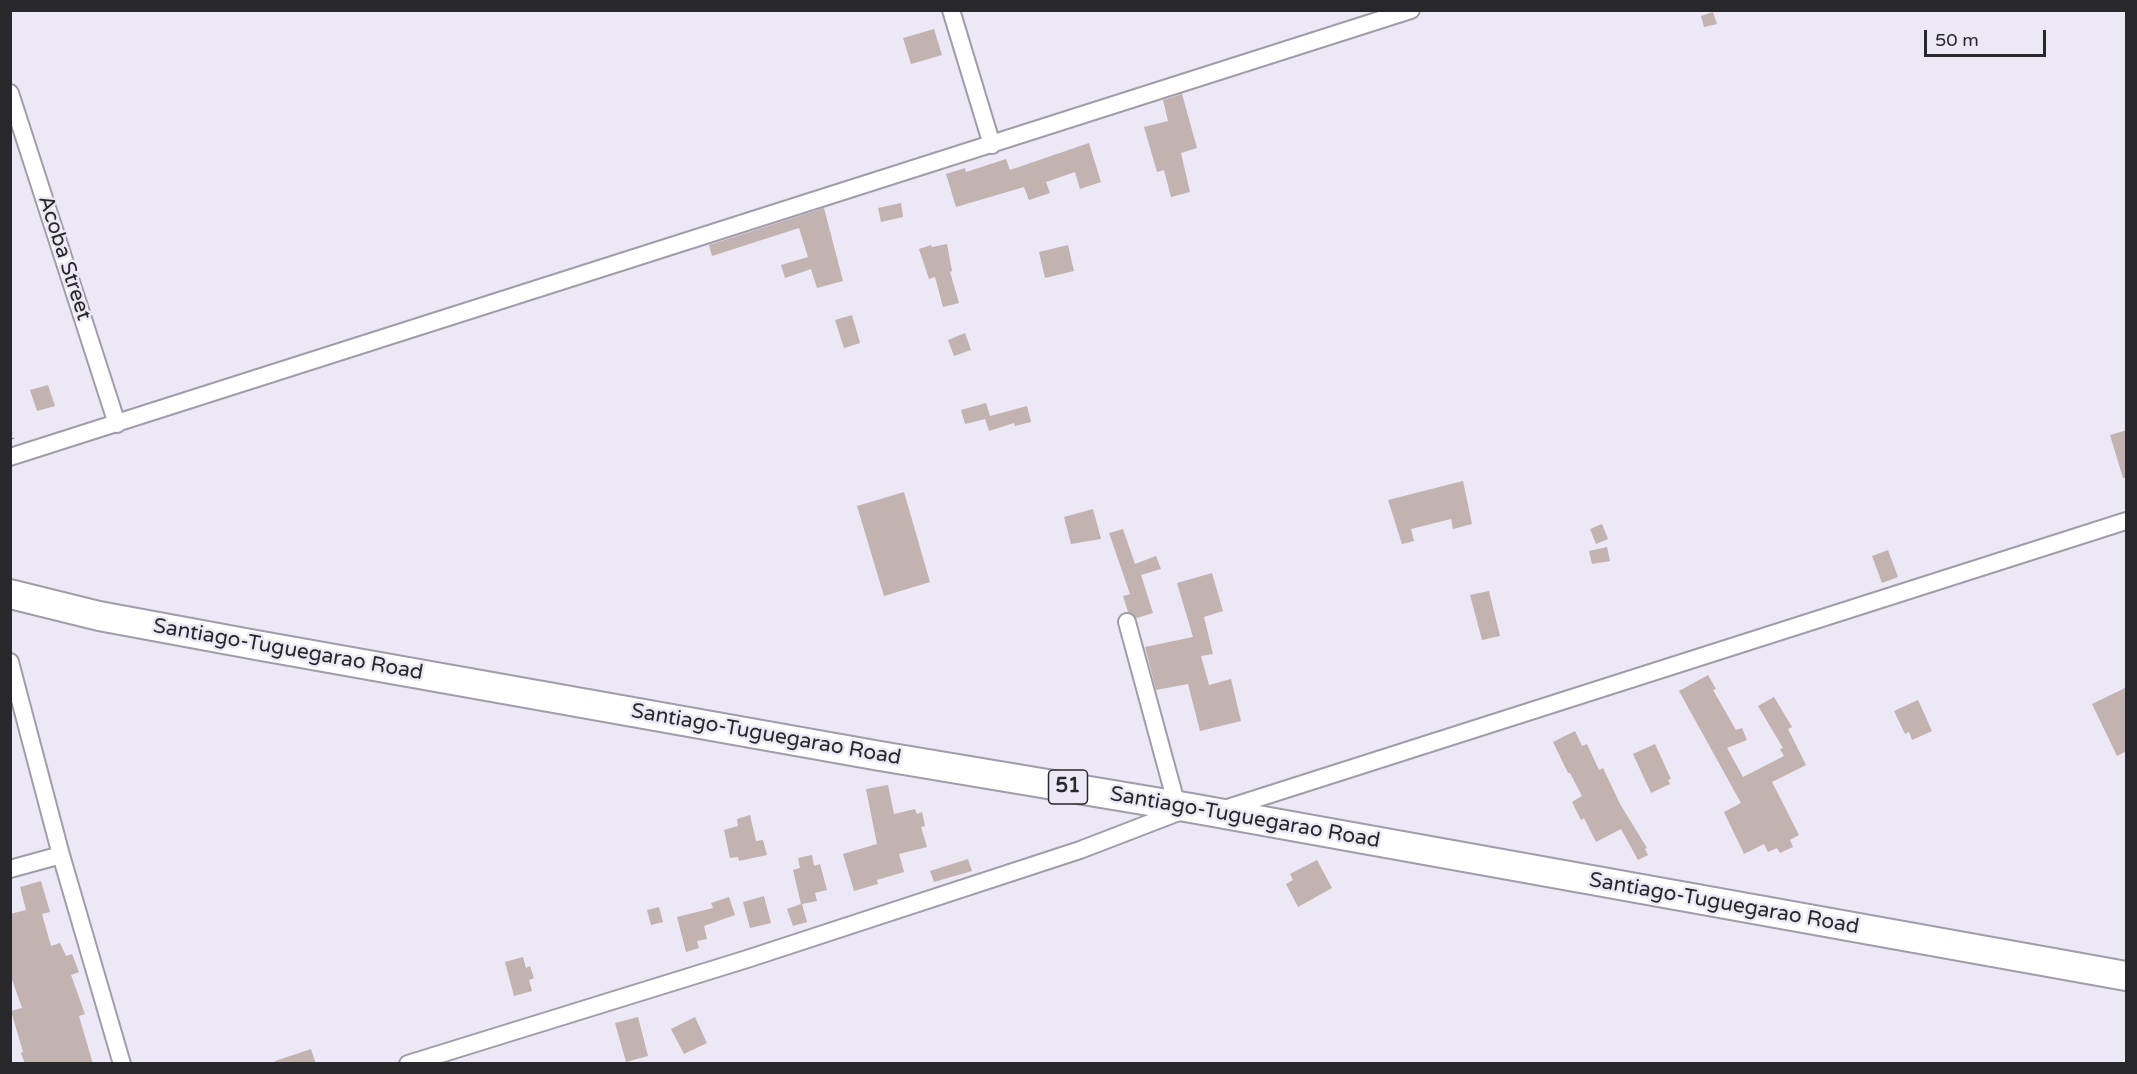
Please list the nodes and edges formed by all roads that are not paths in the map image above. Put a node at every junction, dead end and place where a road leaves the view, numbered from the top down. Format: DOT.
graph roads {
  1 [pos="951,10"];
  2 [pos="1411,10"];
  3 [pos="10,93"];
  4 [pos="992,145"];
  5 [pos="117,424"];
  6 [pos="10,457"];
  7 [pos="2127,521"];
  8 [pos="10,594"];
  9 [pos="1127,622"];
  10 [pos="10,662"];
  11 [pos="1194,809"];
  12 [pos="61,855"];
  13 [pos="10,869"];
  14 [pos="2127,976"];
  15 [pos="122,1064"];
  16 [pos="408,1064"];
  1 -- 4 [label="street"];
  2 -- 4 [label="street"];
  3 -- 5 [label="street, Acoba Street"];
  4 -- 5 [label="street"];
  5 -- 6 [label="street"];
  7 -- 11 [label="street"];
  8 -- 11 [label="highway, Santiago-Tuguegarao Road / 51"];
  9 -- 11 [label="street"];
  10 -- 12 [label="street"];
  11 -- 14 [label="highway, Santiago-Tuguegarao Road / 51"];
  11 -- 16 [label="street"];
  12 -- 13 [label="street"];
  12 -- 15 [label="street"];
}
